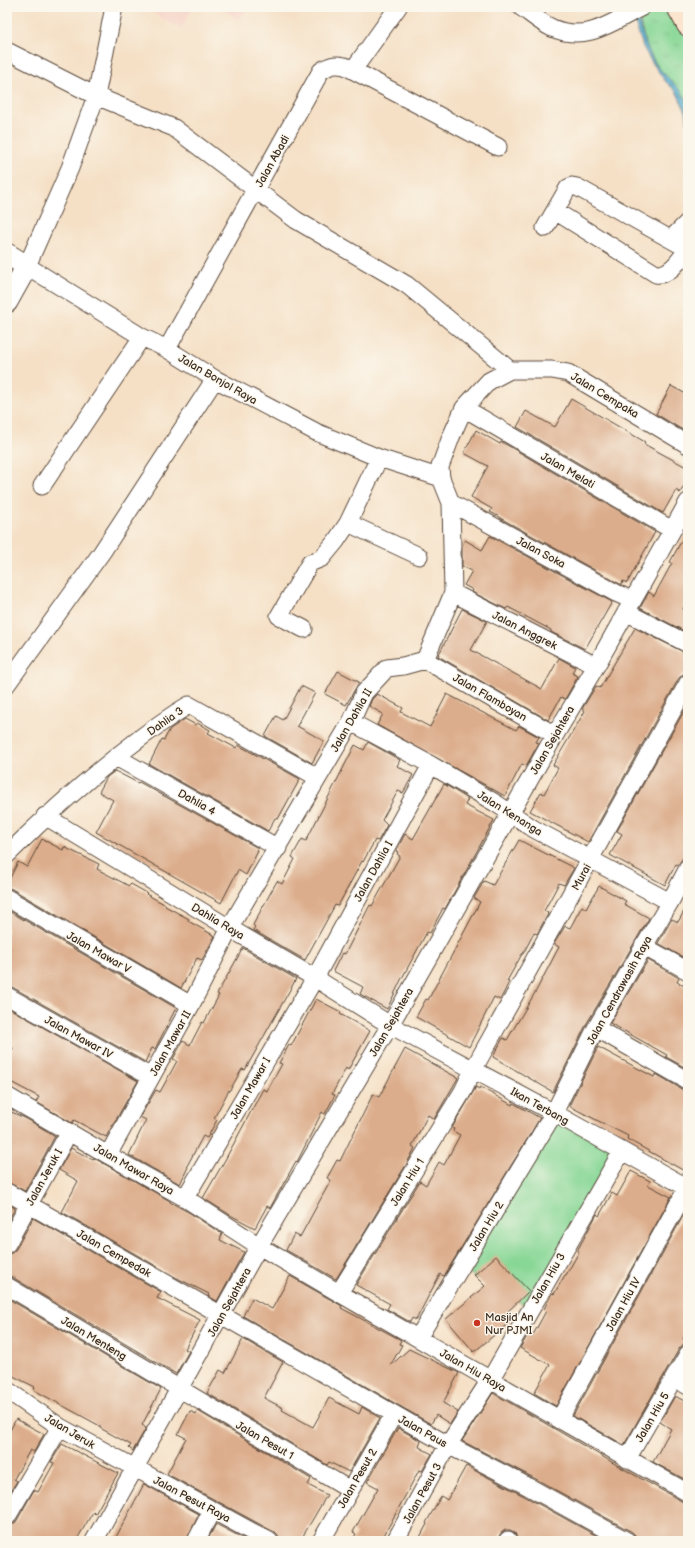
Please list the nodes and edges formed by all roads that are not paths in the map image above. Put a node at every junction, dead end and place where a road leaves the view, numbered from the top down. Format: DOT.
graph roads {
  1 [pos="114,7"];
  2 [pos="398,7"];
  3 [pos="521,7"];
  4 [pos="642,7"];
  5 [pos="678,7"];
  6 [pos="688,25"];
  7 [pos="8,55"];
  8 [pos="353,70"];
  9 [pos="96,96"];
  10 [pos="498,147"];
  11 [pos="256,191"];
  12 [pos="555,211"];
  13 [pos="688,222"];
  14 [pos="545,228"];
  15 [pos="672,238"];
  16 [pos="688,249"];
  17 [pos="7,254"];
  18 [pos="27,266"];
  19 [pos="7,302"];
  20 [pos="142,337"];
  21 [pos="167,349"];
  22 [pos="510,370"];
  23 [pos="215,379"];
  24 [pos="464,408"];
  25 [pos="688,445"];
  26 [pos="379,458"];
  27 [pos="441,478"];
  28 [pos="42,486"];
  29 [pos="688,502"];
  30 [pos="451,504"];
  31 [pos="348,523"];
  32 [pos="672,530"];
  33 [pos="419,556"];
  34 [pos="453,593"];
  35 [pos="629,606"];
  36 [pos="304,629"];
  37 [pos="688,644"];
  38 [pos="426,660"];
  39 [pos="596,666"];
  40 [pos="688,683"];
  41 [pos="7,684"];
  42 [pos="351,722"];
  43 [pos="555,735"];
  44 [pos="116,757"];
  45 [pos="431,765"];
  46 [pos="317,777"];
  47 [pos="510,813"];
  48 [pos="45,816"];
  49 [pos="278,848"];
  50 [pos="7,855"];
  51 [pos="591,859"];
  52 [pos="687,872"];
  53 [pos="7,898"];
  54 [pos="670,902"];
  55 [pos="231,929"];
  56 [pos="643,946"];
  57 [pos="688,971"];
  58 [pos="315,978"];
  59 [pos="7,996"];
  60 [pos="191,1005"];
  61 [pos="390,1025"];
  62 [pos="596,1028"];
  63 [pos="474,1070"];
  64 [pos="151,1078"];
  65 [pos="688,1081"];
  66 [pos="7,1096"];
  67 [pos="554,1113"];
  68 [pos="69,1132"];
  69 [pos="622,1151"];
  70 [pos="108,1155"];
  71 [pos="688,1188"];
  72 [pos="7,1192"];
  73 [pos="185,1198"];
  74 [pos="29,1204"];
  75 [pos="7,1244"];
  76 [pos="259,1246"];
  77 [pos="7,1286"];
  78 [pos="339,1293"];
  79 [pos="222,1314"];
  80 [pos="418,1338"];
  81 [pos="688,1354"];
  82 [pos="490,1380"];
  83 [pos="681,1382"];
  84 [pos="180,1389"];
  85 [pos="7,1390"];
  86 [pos="394,1414"];
  87 [pos="559,1420"];
  88 [pos="60,1427"];
  89 [pos="448,1445"];
  90 [pos="627,1459"];
  91 [pos="136,1469"];
  92 [pos="350,1490"];
  93 [pos="688,1493"];
  94 [pos="212,1510"];
  95 [pos="7,1517"];
  96 [pos="94,1541"];
  97 [pos="196,1541"];
  98 [pos="269,1541"];
  99 [pos="321,1541"];
  100 [pos="395,1541"];
  101 [pos="627,1541"];
  1 -- 9 [label="street"];
  2 -- 8 [label="street"];
  3 -- 4 [label="street"];
  5 -- 6 [label="main road"];
  7 -- 9 [label="street"];
  8 -- 10 [label="street, Jalan Abadi"];
  8 -- 11 [label="street, Jalan Abadi"];
  9 -- 11 [label="street"];
  9 -- 18 [label="street"];
  11 -- 21 [label="street, Jalan Abadi"];
  11 -- 22 [label="street"];
  12 -- 14 [label="street"];
  12 -- 15 [label="street"];
  12 -- 16 [label="street"];
  13 -- 15 [label="street"];
  15 -- 16 [label="street"];
  17 -- 18 [label="street, Jalan Bonjol Raya"];
  18 -- 19 [label="street"];
  18 -- 20 [label="street, Jalan Bonjol Raya"];
  20 -- 21 [label="street, Jalan Bonjol Raya"];
  20 -- 28 [label="street"];
  21 -- 23 [label="street, Jalan Bonjol Raya"];
  22 -- 24 [label="street, Jalan Cempaka"];
  22 -- 25 [label="street, Jalan Cempaka"];
  23 -- 26 [label="street, Jalan Bonjol Raya"];
  23 -- 41 [label="street"];
  24 -- 27 [label="street, Jalan Cempaka"];
  24 -- 32 [label="street, Jalan Melati"];
  26 -- 27 [label="street, Jalan Bonjol Raya"];
  26 -- 31 [label="street"];
  27 -- 30 [label="street, Jalan Cempaka"];
  29 -- 32 [label="street, Jalan Sejahtera"];
  30 -- 34 [label="street"];
  30 -- 35 [label="street, Jalan Soka"];
  31 -- 33 [label="street"];
  31 -- 36 [label="street"];
  32 -- 35 [label="street, Jalan Sejahtera"];
  34 -- 38 [label="street"];
  34 -- 39 [label="street, Jalan Anggrek"];
  35 -- 37 [label="street, Jalan Soka"];
  35 -- 39 [label="street, Jalan Sejahtera"];
  38 -- 42 [label="street, Jalan Dahlia II"];
  38 -- 43 [label="street, Jalan Flamboyan"];
  39 -- 43 [label="street, Jalan Sejahtera"];
  40 -- 51 [label="street, Murai"];
  42 -- 45 [label="street, Jalan Kenanga"];
  42 -- 46 [label="street, Jalan Dahlia II"];
  43 -- 47 [label="street, Jalan Sejahtera"];
  44 -- 46 [label="street, Dahlia 3"];
  44 -- 48 [label="street, Dahlia 3"];
  44 -- 49 [label="street, Dahlia 4"];
  45 -- 47 [label="street, Jalan Kenanga"];
  45 -- 58 [label="street, Jalan Dahlia I"];
  46 -- 49 [label="street, Jalan Dahlia II"];
  47 -- 51 [label="street, Jalan Kenanga"];
  47 -- 61 [label="street, Jalan Sejahtera"];
  48 -- 50 [label="street, Dahlia 3"];
  48 -- 55 [label="street, Dahlia Raya"];
  49 -- 55 [label="street, Jalan Dahlia II"];
  51 -- 54 [label="street, Jalan Kenanga"];
  51 -- 63 [label="street, Murai"];
  52 -- 54 [label="street, Jalan Cendrawasih Raya"];
  53 -- 60 [label="street, Jalan Mawar V"];
  54 -- 56 [label="street, Jalan Cendrawasih Raya"];
  55 -- 58 [label="street, Dahlia Raya"];
  55 -- 60 [label="street, Jalan Mawar II"];
  56 -- 57 [label="street"];
  56 -- 62 [label="street, Jalan Cendrawasih Raya"];
  58 -- 61 [label="street, Dahlia Raya"];
  58 -- 73 [label="street, Jalan Mawar I"];
  59 -- 64 [label="street, Jalan Mawar IV"];
  60 -- 64 [label="street, Jalan Mawar II"];
  61 -- 63 [label="street, Ikan Terbang"];
  61 -- 76 [label="street, Jalan Sejahtera"];
  62 -- 65 [label="street"];
  62 -- 67 [label="street, Jalan Cendrawasih Raya"];
  63 -- 67 [label="street, Ikan Terbang"];
  63 -- 78 [label="street, Jalan Hiu 1"];
  64 -- 70 [label="street, Jalan Mawar II"];
  66 -- 68 [label="street, Jalan Mawar Raya"];
  67 -- 69 [label="street, Ikan Terbang"];
  67 -- 80 [label="street, Jalan Hiu 2"];
  68 -- 70 [label="street, Jalan Mawar Raya"];
  68 -- 74 [label="street, Jalan Jeruk I"];
  69 -- 71 [label="street, Ikan Terbang"];
  69 -- 82 [label="street, Jalan Hiu 3"];
  70 -- 73 [label="street, Jalan Mawar Raya"];
  71 -- 87 [label="street, Jalan Hiu IV"];
  72 -- 74 [label="street, Jalan Cempedak"];
  73 -- 76 [label="street, Jalan Mawar Raya"];
  74 -- 75 [label="street, Jalan Jeruk I"];
  74 -- 79 [label="street, Jalan Cempedak"];
  76 -- 78 [label="street, Jalan Hiu Raya"];
  76 -- 79 [label="street, Jalan Sejahtera"];
  77 -- 84 [label="street, Jalan Menteng"];
  78 -- 80 [label="street, Jalan Hiu Raya"];
  79 -- 84 [label="street, Jalan Sejahtera"];
  79 -- 86 [label="street, Jalan Paus"];
  80 -- 82 [label="street, Jalan Hiu Raya"];
  81 -- 83 [label="street, Jalan Hiu 5"];
  82 -- 87 [label="street, Jalan Hiu Raya"];
  82 -- 89 [label="street, Jalan Hiu 3"];
  83 -- 90 [label="street, Jalan Hiu 5"];
  84 -- 91 [label="street, Jalan Sejahtera"];
  84 -- 92 [label="street, Jalan Pesut 1"];
  85 -- 88 [label="street, Jalan Jeruk"];
  86 -- 89 [label="street, Jalan Paus"];
  86 -- 92 [label="street, Jalan Pesut 2"];
  87 -- 90 [label="street, Jalan Hiu Raya"];
  88 -- 91 [label="street, Jalan Jeruk"];
  88 -- 95 [label="street"];
  89 -- 100 [label="street, Jalan Pesut 3"];
  89 -- 101 [label="street, Jalan Paus"];
  90 -- 93 [label="street, Jalan Hiu Raya"];
  91 -- 94 [label="street, Jalan Pesut Raya"];
  91 -- 96 [label="street, Jalan Sejahtera"];
  92 -- 99 [label="street, Jalan Pesut 2"];
  94 -- 97 [label="street"];
  94 -- 98 [label="street, Jalan Pesut Raya"];
}
